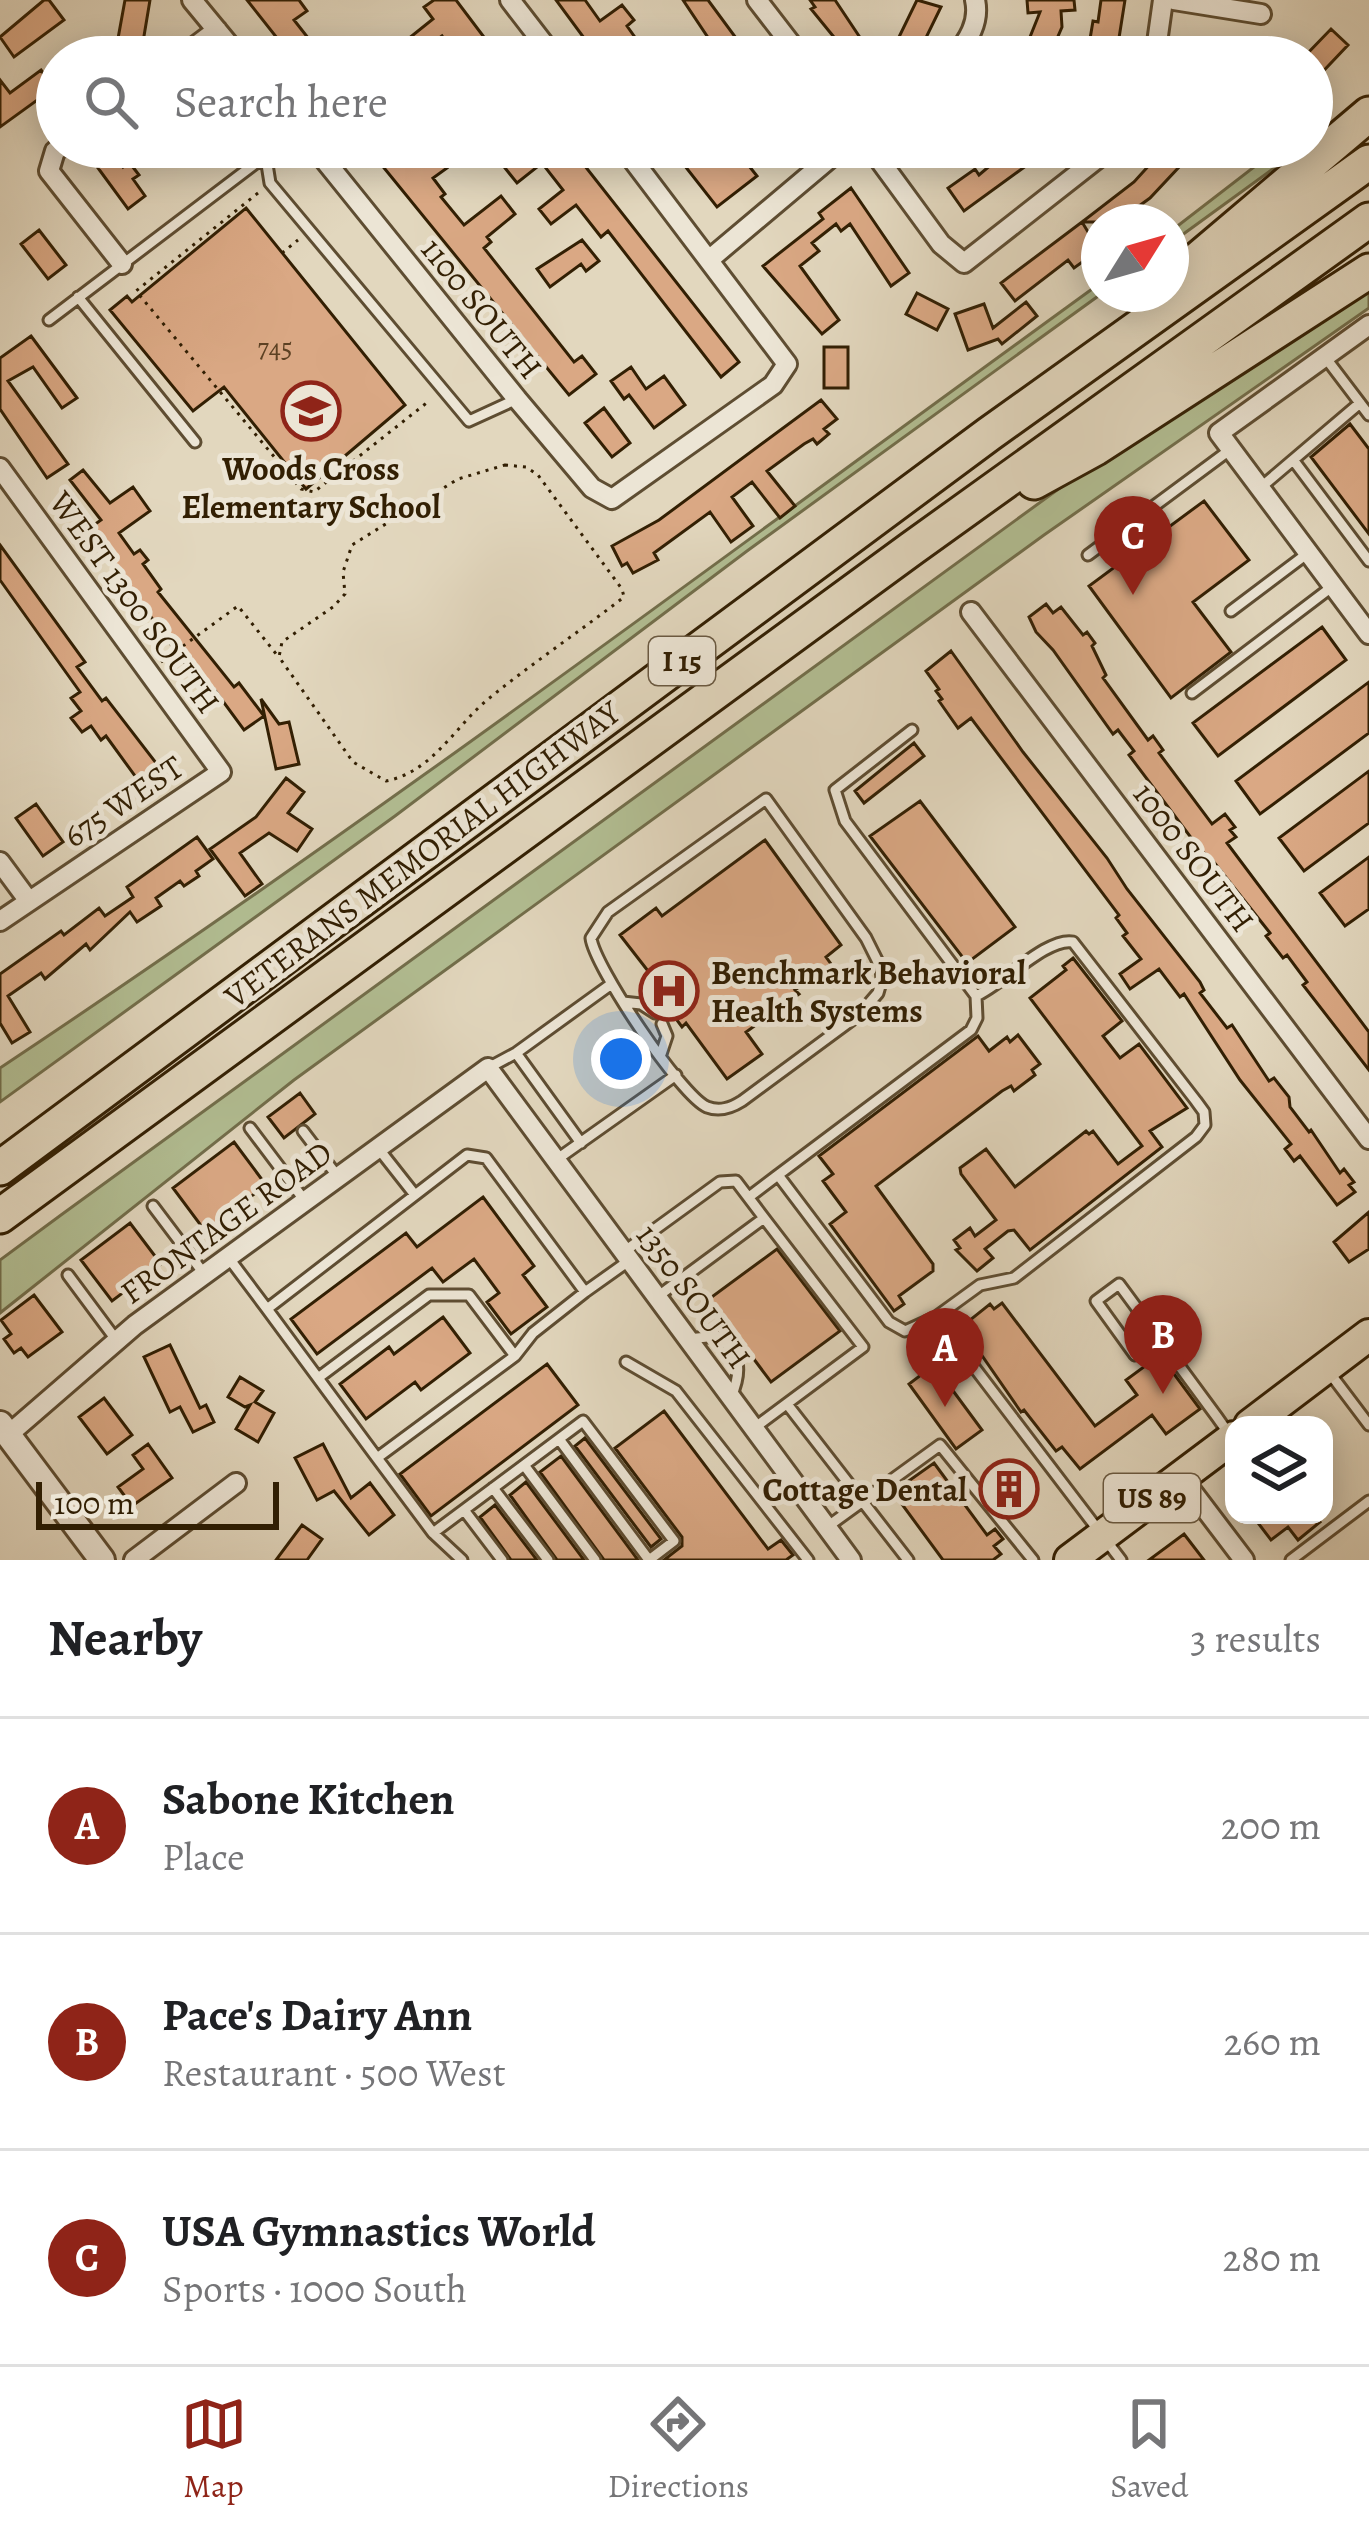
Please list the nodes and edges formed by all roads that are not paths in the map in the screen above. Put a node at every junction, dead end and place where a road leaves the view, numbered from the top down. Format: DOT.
graph roads {
  1 [pos="191,0"];
  2 [pos="510,0"];
  3 [pos="758,0"];
  4 [pos="1163,0"];
  5 [pos="1174,0"];
  6 [pos="976,6"];
  7 [pos="1261,14"];
  8 [pos="217,30"];
  9 [pos="209,36"];
  10 [pos="222,36"];
  11 [pos="538,36"];
  12 [pos="785,36"];
  13 [pos="969,36"];
  14 [pos="1157,36"];
  15 [pos="1369,114"];
  16 [pos="1333,145"];
  17 [pos="1369,162"];
  18 [pos="50,168"];
  19 [pos="252,168"];
  20 [pos="268,168"];
  21 [pos="331,168"];
  22 [pos="639,168"];
  23 [pos="818,168"];
  24 [pos="885,168"];
  25 [pos="1085,168"];
  26 [pos="1305,168"];
  27 [pos="1369,220"];
  28 [pos="710,260"];
  29 [pos="122,264"];
  30 [pos="1189,267"];
  31 [pos="1369,271"];
  32 [pos="79,297"];
  33 [pos="1135,312"];
  34 [pos="49,320"];
  35 [pos="1369,325"];
  36 [pos="1324,355"];
  37 [pos="517,400"];
  38 [pos="1360,403"];
  39 [pos="1369,415"];
  40 [pos="989,434"];
  41 [pos="1225,441"];
  42 [pos="195,442"];
  43 [pos="1294,461"];
  44 [pos="0,468"];
  45 [pos="1260,488"];
  46 [pos="911,549"];
  47 [pos="1309,553"];
  48 [pos="1088,555"];
  49 [pos="1369,561"];
  50 [pos="1334,586"];
  51 [pos="971,611"];
  52 [pos="1231,611"];
  53 [pos="1366,625"];
  54 [pos="1192,693"];
  55 [pos="912,730"];
  56 [pos="221,772"];
  57 [pos="0,862"];
  58 [pos="28,900"];
  59 [pos="0,921"];
  60 [pos="610,985"];
  61 [pos="976,997"];
  62 [pos="623,1002"];
  63 [pos="655,1013"];
  64 [pos="662,1024"];
  65 [pos="516,1053"];
  66 [pos="661,1054"];
  67 [pos="488,1068"];
  68 [pos="676,1075"];
  69 [pos="250,1128"];
  70 [pos="303,1131"];
  71 [pos="1369,1139"];
  72 [pos="581,1142"];
  73 [pos="378,1148"];
  74 [pos="556,1160"];
  75 [pos="0,1168"];
  76 [pos="778,1175"];
  77 [pos="338,1178"];
  78 [pos="415,1195"];
  79 [pos="749,1197"];
  80 [pos="305,1201"];
  81 [pos="153,1206"];
  82 [pos="0,1216"];
  83 [pos="764,1218"];
  84 [pos="627,1256"];
  85 [pos="228,1257"];
  86 [pos="68,1275"];
  87 [pos="205,1275"];
  88 [pos="585,1292"];
  89 [pos="657,1297"];
  90 [pos="267,1309"];
  91 [pos="936,1317"];
  92 [pos="1369,1336"];
  93 [pos="1158,1337"];
  94 [pos="688,1339"];
  95 [pos="117,1341"];
  96 [pos="515,1356"];
  97 [pos="626,1362"];
  98 [pos="1326,1368"];
  99 [pos="318,1378"];
  100 [pos="731,1397"];
  101 [pos="787,1404"];
  102 [pos="1262,1416"];
  103 [pos="1369,1425"];
  104 [pos="1225,1426"];
  105 [pos="754,1428"];
  106 [pos="4,1430"];
  107 [pos="559,1439"];
  108 [pos="1225,1443"];
  109 [pos="377,1458"];
  110 [pos="524,1465"];
  111 [pos="1181,1477"];
  112 [pos="236,1483"];
  113 [pos="494,1488"];
  114 [pos="862,1501"];
  115 [pos="1369,1502"];
  116 [pos="464,1510"];
  117 [pos="827,1527"];
  118 [pos="434,1533"];
  119 [pos="1111,1548"];
  120 [pos="1075,1559"];
  121 [pos="102,1560"];
  122 [pos="134,1560"];
  123 [pos="462,1560"];
  124 [pos="502,1560"];
  125 [pos="548,1560"];
  126 [pos="595,1560"];
  127 [pos="649,1560"];
  128 [pos="808,1560"];
  129 [pos="851,1560"];
  130 [pos="908,1560"];
  131 [pos="1033,1560"];
  132 [pos="1244,1560"];
  133 [pos="1291,1560"];
  1 -- 8 [label="street"];
  2 -- 11 [label="street"];
  3 -- 12 [label="street"];
  4 -- 14 [label="street"];
  5 -- 7 [label="street"];
  6 -- 13 [label="street"];
  8 -- 9 [label="street"];
  8 -- 10 [label="street"];
  15 -- 16 [label="highway"];
  17 -- 40 [label="highway, VETERANS MEMORIAL HIGHWAY / I 15"];
  18 -- 29 [label="street"];
  19 -- 29 [label="lane"];
  20 -- 37 [label="lane"];
  21 -- 37 [label="street, 1100 SOUTH"];
  22 -- 28 [label="street"];
  23 -- 28 [label="street"];
  24 -- 25 [label="street"];
  26 -- 30 [label="highway"];
  27 -- 46 [label="highway, VETERANS MEMORIAL HIGHWAY / I 15"];
  28 -- 37 [label="street, 1100 SOUTH"];
  29 -- 32 [label="lane"];
  31 -- 46 [label="highway"];
  32 -- 34 [label="lane"];
  32 -- 42 [label="lane"];
  33 -- 40 [label="highway"];
  35 -- 36 [label="street"];
  36 -- 38 [label="lane"];
  36 -- 41 [label="street"];
  38 -- 39 [label="lane"];
  38 -- 43 [label="lane"];
  40 -- 75 [label="highway, VETERANS MEMORIAL HIGHWAY / I 15"];
  41 -- 45 [label="street"];
  41 -- 48 [label="lane"];
  43 -- 45 [label="lane"];
  43 -- 49 [label="lane"];
  44 -- 56 [label="street, WEST 1300 SOUTH"];
  45 -- 47 [label="street"];
  46 -- 82 [label="highway, VETERANS MEMORIAL HIGHWAY / I 15"];
  47 -- 50 [label="street"];
  47 -- 52 [label="lane"];
  50 -- 53 [label="street"];
  50 -- 54 [label="lane"];
  51 -- 71 [label="street, 1000 SOUTH"];
  55 -- 61 [label="lane"];
  56 -- 58 [label="street, 675 WEST"];
  57 -- 58 [label="street"];
  58 -- 59 [label="street, 675 WEST"];
  60 -- 62 [label="lane"];
  60 -- 65 [label="lane"];
  60 -- 68 [label="lane"];
  61 -- 76 [label="lane"];
  61 -- 91 [label="lane"];
  62 -- 63 [label="lane"];
  62 -- 66 [label="lane"];
  64 -- 66 [label="lane"];
  65 -- 67 [label="lane"];
  65 -- 72 [label="lane"];
  66 -- 68 [label="lane"];
  67 -- 73 [label="street, FRONTAGE ROAD"];
  67 -- 74 [label="street, 1350 SOUTH"];
  68 -- 72 [label="lane"];
  69 -- 80 [label="lane"];
  70 -- 77 [label="lane"];
  72 -- 74 [label="lane"];
  73 -- 77 [label="street, FRONTAGE ROAD"];
  73 -- 78 [label="lane"];
  74 -- 84 [label="street, 1350 SOUTH"];
  76 -- 79 [label="lane"];
  76 -- 91 [label="lane"];
  77 -- 80 [label="street, FRONTAGE ROAD"];
  78 -- 88 [label="lane"];
  78 -- 90 [label="lane"];
  79 -- 83 [label="lane"];
  79 -- 84 [label="lane"];
  80 -- 85 [label="street, FRONTAGE ROAD"];
  81 -- 87 [label="lane"];
  83 -- 89 [label="lane"];
  83 -- 101 [label="lane"];
  84 -- 88 [label="lane"];
  84 -- 89 [label="street, 1350 SOUTH"];
  85 -- 87 [label="street, FRONTAGE ROAD"];
  85 -- 90 [label="lane"];
  86 -- 95 [label="lane"];
  87 -- 95 [label="street, FRONTAGE ROAD"];
  88 -- 96 [label="lane"];
  89 -- 94 [label="street, 1350 SOUTH"];
  90 -- 99 [label="lane"];
  91 -- 119 [label="lane"];
  92 -- 98 [label="main road"];
  93 -- 93 [label="lane"];
  93 -- 104 [label="lane"];
  94 -- 100 [label="street, 1350 SOUTH"];
  94 -- 100 [label="lane"];
  95 -- 106 [label="street, FRONTAGE ROAD"];
  96 -- 99 [label="lane"];
  96 -- 109 [label="lane"];
  97 -- 128 [label="lane"];
  98 -- 102 [label="main road"];
  98 -- 103 [label="lane"];
  99 -- 109 [label="lane"];
  100 -- 105 [label="street, 1350 SOUTH"];
  101 -- 105 [label="lane"];
  101 -- 114 [label="lane"];
  105 -- 117 [label="street, 1350 SOUTH"];
  106 -- 121 [label="street"];
  107 -- 110 [label="lane"];
  107 -- 127 [label="lane"];
  107 -- 127 [label="lane"];
  108 -- 111 [label="main road, US 89"];
  109 -- 118 [label="lane"];
  110 -- 113 [label="lane"];
  110 -- 126 [label="lane"];
  111 -- 119 [label="main road, US 89"];
  111 -- 132 [label="street"];
  112 -- 122 [label="street"];
  113 -- 116 [label="lane"];
  113 -- 125 [label="lane"];
  114 -- 117 [label="lane"];
  114 -- 130 [label="lane"];
  114 -- 131 [label="lane"];
  115 -- 133 [label="lane"];
  116 -- 118 [label="lane"];
  116 -- 124 [label="lane"];
  117 -- 129 [label="street, 1350 SOUTH"];
  118 -- 123 [label="lane"];
  119 -- 120 [label="main road, US 89"];
}
